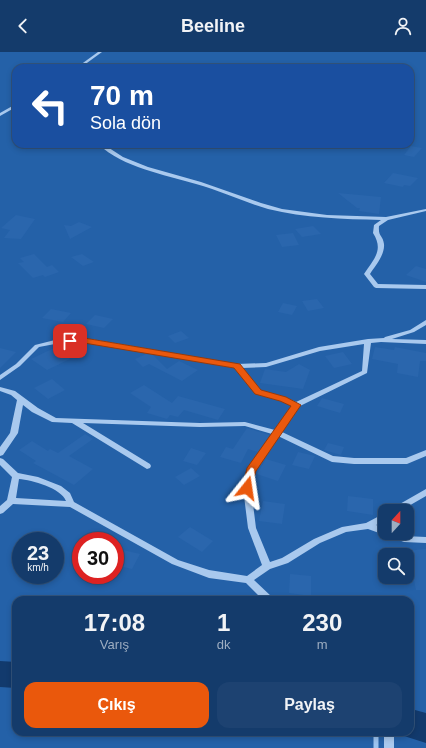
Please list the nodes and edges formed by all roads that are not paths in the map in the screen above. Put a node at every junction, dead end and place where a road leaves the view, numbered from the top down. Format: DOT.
graph roads {
  1 [pos="100,52"];
  2 [pos="84,64"];
  3 [pos="12,108"];
  4 [pos="0,115"];
  5 [pos="106,148"];
  6 [pos="426,210"];
  7 [pos="386,219"];
  8 [pos="426,287"];
  9 [pos="426,322"];
  10 [pos="381,340"];
  11 [pos="368,341"];
  12 [pos="426,342"];
  13 [pos="237,366"];
  14 [pos="0,378"];
  15 [pos="0,389"];
  16 [pos="21,399"];
  17 [pos="296,405"];
  18 [pos="74,421"];
  19 [pos="278,433"];
  20 [pos="0,452"];
  21 [pos="426,453"];
  22 [pos="0,461"];
  23 [pos="146,466"];
  24 [pos="16,476"];
  25 [pos="426,492"];
  26 [pos="12,501"];
  27 [pos="71,504"];
  28 [pos="406,504"];
  29 [pos="0,511"];
  30 [pos="378,520"];
  31 [pos="368,526"];
  32 [pos="378,530"];
  33 [pos="414,539"];
  34 [pos="426,540"];
  35 [pos="267,566"];
  36 [pos="248,580"];
  37 [pos="265,596"];
  38 [pos="389,736"];
  39 [pos="389,748"];
  1 -- 2 [label="street"];
  3 -- 4 [label="street"];
  5 -- 7 [label="street"];
  6 -- 7 [label="street"];
  7 -- 8 [label="street"];
  9 -- 10 [label="street"];
  10 -- 11 [label="street"];
  10 -- 12 [label="street"];
  11 -- 13 [label="street"];
  11 -- 17 [label="street"];
  13 -- 14 [label="street"];
  13 -- 17 [label="street"];
  15 -- 16 [label="street"];
  16 -- 18 [label="street"];
  16 -- 20 [label="street"];
  17 -- 19 [label="street"];
  18 -- 19 [label="street"];
  18 -- 23 [label="street"];
  19 -- 21 [label="street"];
  19 -- 35 [label="street"];
  22 -- 24 [label="street"];
  24 -- 26 [label="street"];
  24 -- 27 [label="street"];
  25 -- 28 [label="street"];
  26 -- 27 [label="street"];
  26 -- 29 [label="street"];
  27 -- 36 [label="street"];
  30 -- 31 [label="street"];
  31 -- 32 [label="street"];
  31 -- 35 [label="street"];
  33 -- 34 [label="street"];
  35 -- 36 [label="street"];
  36 -- 37 [label="street"];
  38 -- 39 [label="street"];
}
